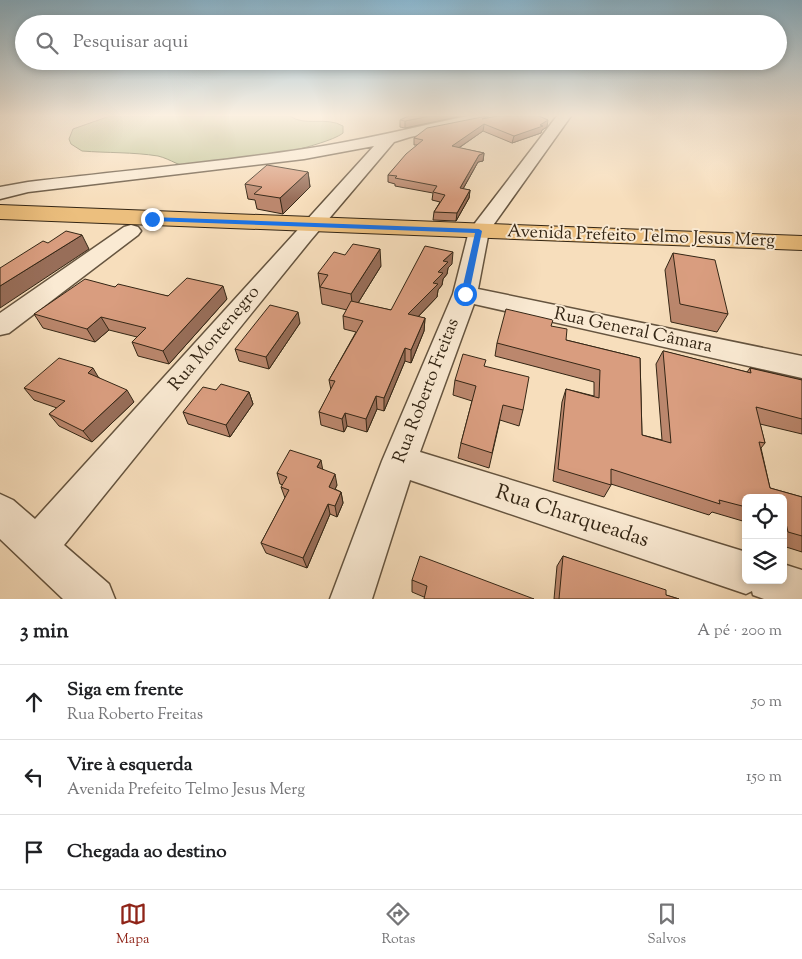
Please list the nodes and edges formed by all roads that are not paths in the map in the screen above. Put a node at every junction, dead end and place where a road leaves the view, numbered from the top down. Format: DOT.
graph roads {
  1 [pos="355,144"];
  2 [pos="387,144"];
  3 [pos="544,144"];
  4 [pos="0,193"];
  5 [pos="0,212"];
  6 [pos="0,226"];
  7 [pos="308,230"];
  8 [pos="131,231"];
  9 [pos="477,236"];
  10 [pos="802,243"];
  11 [pos="802,256"];
  12 [pos="465,294"];
  13 [pos="0,326"];
  14 [pos="802,367"];
  15 [pos="398,461"];
  16 [pos="0,513"];
  17 [pos="37,547"];
  18 [pos="742,572"];
  19 [pos="780,584"];
  20 [pos="802,591"];
  21 [pos="94,599"];
  22 [pos="351,599"];
  1 -- 4 [label="street"];
  2 -- 7 [label="street, Rua Montenegro"];
  3 -- 9 [label="street, Rua Roberto Freitas"];
  5 -- 7 [label="main road, Avenida Prefeito Telmo Jesus Merg"];
  6 -- 8 [label="main road, Avenida Prefeito Telmo Jesus Merg"];
  7 -- 8 [label="main road, Avenida Prefeito Telmo Jesus Merg"];
  7 -- 9 [label="main road, Avenida Prefeito Telmo Jesus Merg"];
  7 -- 17 [label="street, Rua Montenegro"];
  8 -- 13 [label="street"];
  9 -- 10 [label="main road, Avenida Prefeito Telmo Jesus Merg"];
  9 -- 11 [label="main road, Avenida Prefeito Telmo Jesus Merg"];
  9 -- 12 [label="street, Rua Roberto Freitas"];
  12 -- 14 [label="street, Rua General Câmara"];
  12 -- 15 [label="street, Rua Roberto Freitas"];
  15 -- 18 [label="street, Rua Charqueadas"];
  15 -- 22 [label="street, Rua Roberto Freitas"];
  16 -- 17 [label="street"];
  17 -- 21 [label="street"];
  19 -- 20 [label="street"];
}
